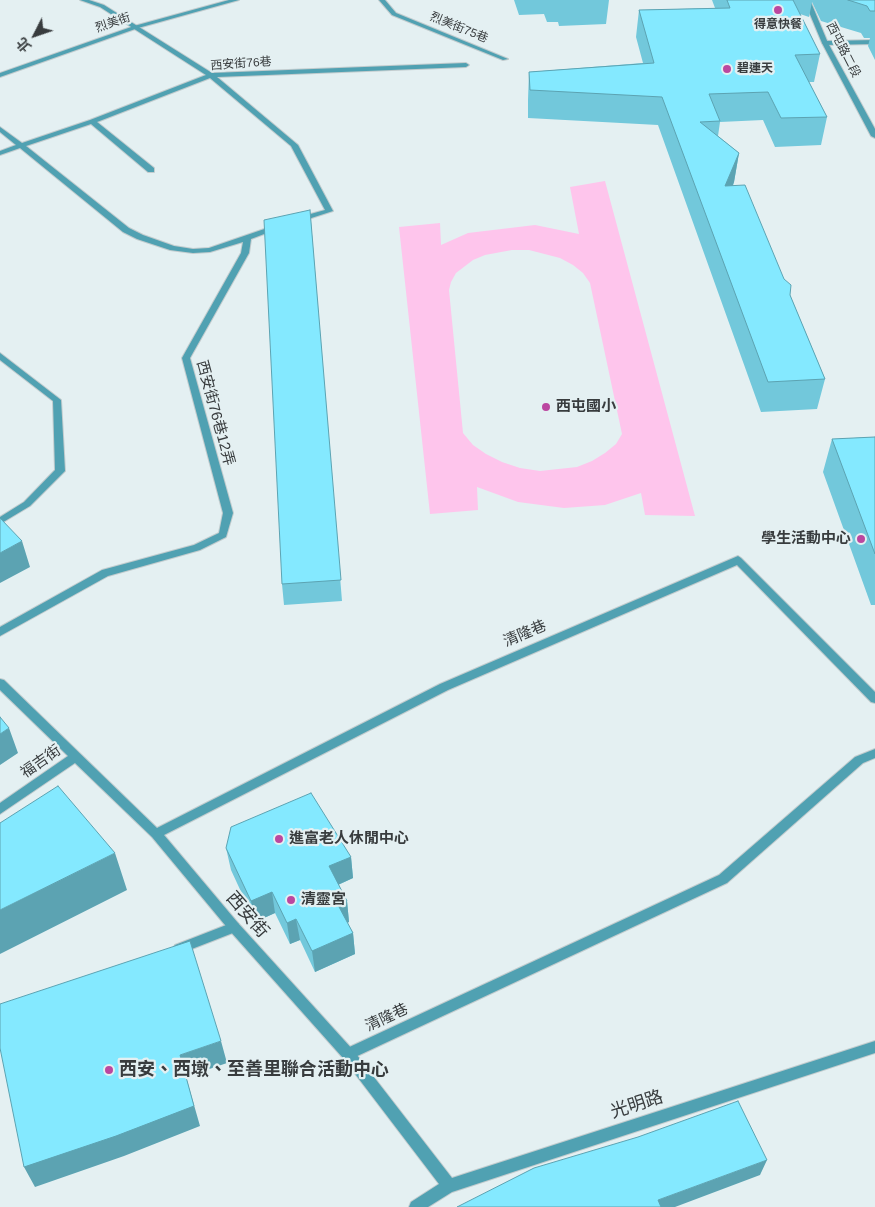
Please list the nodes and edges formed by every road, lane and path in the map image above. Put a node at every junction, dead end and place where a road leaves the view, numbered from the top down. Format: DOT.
graph roads {
  1 [pos="83,0"];
  2 [pos="236,0"];
  3 [pos="382,0"];
  4 [pos="807,0"];
  5 [pos="136,26"];
  6 [pos="875,42"];
  7 [pos="825,43"];
  8 [pos="505,59"];
  9 [pos="466,65"];
  10 [pos="0,74"];
  11 [pos="211,75"];
  12 [pos="92,121"];
  13 [pos="0,128"];
  14 [pos="875,136"];
  15 [pos="23,145"];
  16 [pos="0,154"];
  17 [pos="151,170"];
  18 [pos="292,222"];
  19 [pos="283,226"];
  20 [pos="247,237"];
  21 [pos="0,356"];
  22 [pos="0,521"];
  23 [pos="0,632"];
  24 [pos="0,683"];
  25 [pos="875,699"];
  26 [pos="875,753"];
  27 [pos="75,757"];
  28 [pos="0,809"];
  29 [pos="156,834"];
  30 [pos="234,927"];
  31 [pos="171,952"];
  32 [pos="875,1047"];
  33 [pos="348,1054"];
  34 [pos="449,1186"];
  35 [pos="416,1207"];
  1 -- 5 [label="street"];
  2 -- 5 [label="street, 烈美街"];
  3 -- 8 [label="street, 烈美街75巷"];
  4 -- 7 [label="street, 西屯路二段"];
  5 -- 10 [label="street, 烈美街"];
  5 -- 11 [label="street"];
  6 -- 7 [label="street"];
  7 -- 14 [label="street, 西屯路二段"];
  9 -- 11 [label="street, 西安街76巷"];
  11 -- 12 [label="street, 西安街76巷"];
  11 -- 18 [label="street"];
  12 -- 15 [label="street, 西安街76巷"];
  12 -- 17 [label="street"];
  13 -- 15 [label="street"];
  15 -- 16 [label="street, 西安街76巷"];
  15 -- 20 [label="street"];
  19 -- 20 [label="street"];
  20 -- 23 [label="street, 西安街76巷12弄"];
  21 -- 22 [label="street"];
  24 -- 27 [label="street, 西安街"];
  25 -- 29 [label="street, 清隆巷"];
  26 -- 33 [label="street, 清隆巷"];
  27 -- 28 [label="street, 福吉街"];
  27 -- 29 [label="street, 西安街"];
  29 -- 30 [label="street, 西安街"];
  30 -- 31 [label="street"];
  30 -- 33 [label="street, 西安街"];
  32 -- 34 [label="street, 光明路"];
  33 -- 34 [label="street, 西安街"];
  34 -- 35 [label="street, 光明路"];
}
